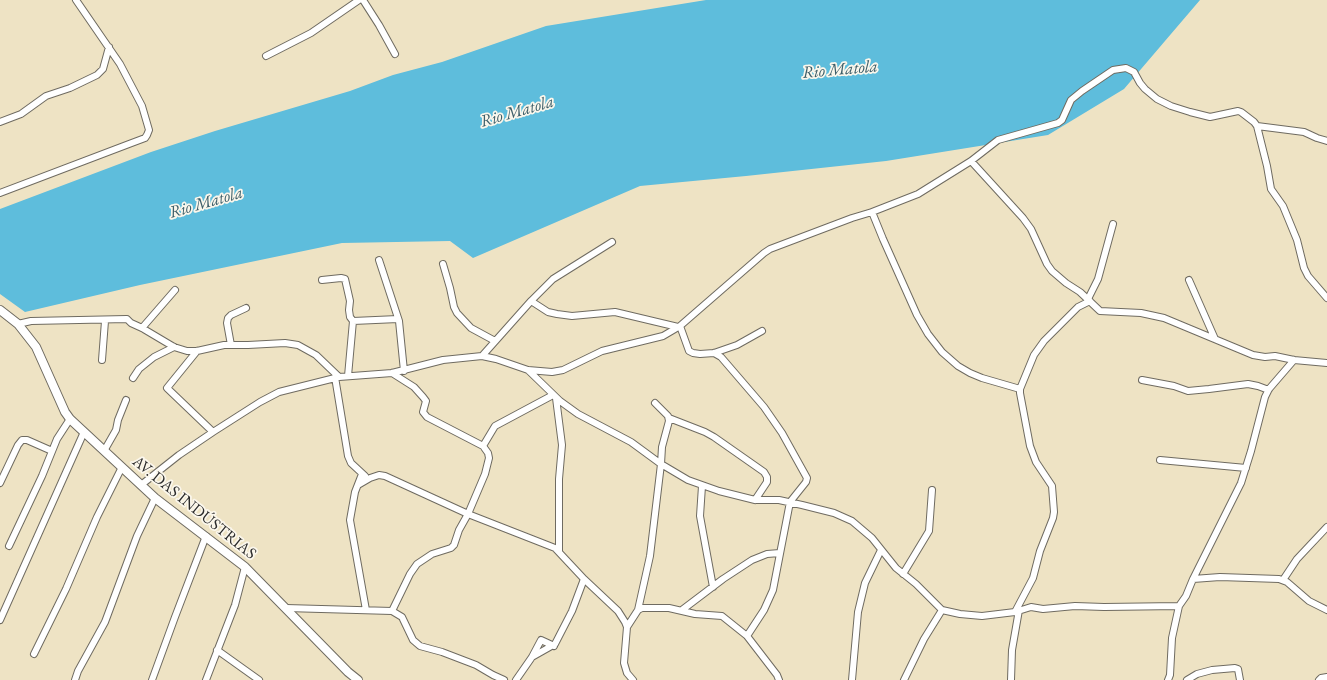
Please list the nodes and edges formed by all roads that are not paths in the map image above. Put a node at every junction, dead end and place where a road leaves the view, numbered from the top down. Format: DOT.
graph roads {
  1 [pos="76,0"];
  2 [pos="359,0"];
  3 [pos="363,0"];
  4 [pos="109,48"];
  5 [pos="395,54"];
  6 [pos="266,56"];
  7 [pos="0,122"];
  8 [pos="1257,126"];
  9 [pos="1327,141"];
  10 [pos="971,161"];
  11 [pos="0,193"];
  12 [pos="872,212"];
  13 [pos="1112,224"];
  14 [pos="612,242"];
  15 [pos="379,260"];
  16 [pos="443,264"];
  17 [pos="322,280"];
  18 [pos="1189,280"];
  19 [pos="175,290"];
  20 [pos="1327,298"];
  21 [pos="1089,300"];
  22 [pos="531,301"];
  23 [pos="246,308"];
  24 [pos="0,310"];
  25 [pos="398,319"];
  26 [pos="105,321"];
  27 [pos="353,321"];
  28 [pos="18,324"];
  29 [pos="679,327"];
  30 [pos="142,328"];
  31 [pos="762,332"];
  32 [pos="1215,339"];
  33 [pos="495,341"];
  34 [pos="231,345"];
  35 [pos="174,347"];
  36 [pos="197,351"];
  37 [pos="714,353"];
  38 [pos="482,356"];
  39 [pos="102,360"];
  40 [pos="1294,360"];
  41 [pos="1327,363"];
  42 [pos="528,370"];
  43 [pos="404,371"];
  44 [pos="392,373"];
  45 [pos="348,376"];
  46 [pos="337,377"];
  47 [pos="133,378"];
  48 [pos="1142,380"];
  49 [pos="1020,389"];
  50 [pos="1269,389"];
  51 [pos="555,396"];
  52 [pos="126,400"];
  53 [pos="655,403"];
  54 [pos="669,418"];
  55 [pos="70,419"];
  56 [pos="84,432"];
  57 [pos="213,432"];
  58 [pos="483,446"];
  59 [pos="52,451"];
  60 [pos="104,451"];
  61 [pos="1160,460"];
  62 [pos="661,464"];
  63 [pos="122,467"];
  64 [pos="1246,468"];
  65 [pos="362,474"];
  66 [pos="370,478"];
  67 [pos="0,482"];
  68 [pos="141,485"];
  69 [pos="358,485"];
  70 [pos="702,486"];
  71 [pos="932,490"];
  72 [pos="155,498"];
  73 [pos="755,500"];
  74 [pos="790,502"];
  75 [pos="468,514"];
  76 [pos="1327,527"];
  77 [pos="206,536"];
  78 [pos="9,546"];
  79 [pos="881,550"];
  80 [pos="559,552"];
  81 [pos="780,553"];
  82 [pos="245,567"];
  83 [pos="903,574"];
  84 [pos="1193,578"];
  85 [pos="584,579"];
  86 [pos="1283,580"];
  87 [pos="713,587"];
  88 [pos="1179,606"];
  89 [pos="286,608"];
  90 [pos="366,610"];
  91 [pos="638,610"];
  92 [pos="682,610"];
  93 [pos="942,610"];
  94 [pos="1327,610"];
  95 [pos="392,611"];
  96 [pos="1017,611"];
  97 [pos="0,620"];
  98 [pos="627,627"];
  99 [pos="747,636"];
  100 [pos="554,646"];
  101 [pos="217,650"];
  102 [pos="34,654"];
  103 [pos="532,657"];
  104 [pos="1327,677"];
  105 [pos="502,679"];
  106 [pos="75,680"];
  107 [pos="152,680"];
  108 [pos="206,680"];
  109 [pos="259,680"];
  110 [pos="358,680"];
  111 [pos="516,680"];
  112 [pos="633,680"];
  113 [pos="779,680"];
  114 [pos="852,680"];
  115 [pos="904,680"];
  116 [pos="1010,680"];
  117 [pos="1168,680"];
  118 [pos="1187,680"];
  119 [pos="1240,680"];
  120 [pos="1319,680"];
  1 -- 4 [label="street"];
  2 -- 6 [label="street"];
  3 -- 5 [label="street"];
  4 -- 7 [label="street"];
  4 -- 11 [label="street"];
  8 -- 9 [label="street"];
  8 -- 10 [label="street"];
  8 -- 20 [label="street"];
  10 -- 12 [label="street"];
  10 -- 21 [label="street"];
  12 -- 29 [label="street"];
  12 -- 49 [label="street"];
  13 -- 21 [label="street"];
  14 -- 22 [label="street"];
  15 -- 25 [label="street"];
  16 -- 33 [label="street"];
  17 -- 27 [label="street"];
  18 -- 32 [label="street"];
  19 -- 30 [label="street"];
  21 -- 32 [label="street"];
  21 -- 49 [label="street"];
  22 -- 29 [label="street"];
  22 -- 33 [label="street"];
  23 -- 34 [label="street"];
  24 -- 28 [label="street, AV. DAS INDÚSTRIAS"];
  25 -- 27 [label="street"];
  25 -- 43 [label="street"];
  26 -- 28 [label="street"];
  26 -- 30 [label="street"];
  26 -- 39 [label="street"];
  27 -- 45 [label="street"];
  28 -- 55 [label="street, AV. DAS INDÚSTRIAS"];
  29 -- 37 [label="street"];
  29 -- 42 [label="street"];
  30 -- 35 [label="street"];
  31 -- 37 [label="street"];
  32 -- 40 [label="street"];
  33 -- 38 [label="street"];
  34 -- 36 [label="street"];
  34 -- 46 [label="street"];
  35 -- 36 [label="street"];
  35 -- 47 [label="street"];
  36 -- 57 [label="street"];
  37 -- 74 [label="street"];
  38 -- 42 [label="street"];
  38 -- 43 [label="street"];
  40 -- 41 [label="street"];
  40 -- 50 [label="street"];
  42 -- 51 [label="street"];
  43 -- 44 [label="street"];
  44 -- 45 [label="street"];
  44 -- 58 [label="street"];
  45 -- 46 [label="street"];
  46 -- 57 [label="street"];
  46 -- 65 [label="street"];
  48 -- 50 [label="street"];
  49 -- 96 [label="street"];
  50 -- 64 [label="street"];
  51 -- 58 [label="street"];
  51 -- 62 [label="street"];
  51 -- 80 [label="street"];
  52 -- 60 [label="street"];
  53 -- 54 [label="street"];
  54 -- 62 [label="street"];
  54 -- 73 [label="street"];
  55 -- 56 [label="street, AV. DAS INDÚSTRIAS"];
  55 -- 59 [label="street"];
  56 -- 60 [label="street, AV. DAS INDÚSTRIAS"];
  56 -- 97 [label="street"];
  57 -- 68 [label="street"];
  58 -- 75 [label="street"];
  59 -- 67 [label="street"];
  59 -- 78 [label="street"];
  60 -- 63 [label="street, AV. DAS INDÚSTRIAS"];
  61 -- 64 [label="street"];
  62 -- 70 [label="street"];
  62 -- 91 [label="street"];
  63 -- 68 [label="street, AV. DAS INDÚSTRIAS"];
  63 -- 102 [label="street"];
  64 -- 84 [label="street"];
  65 -- 66 [label="street"];
  65 -- 69 [label="street"];
  66 -- 69 [label="street"];
  66 -- 75 [label="street"];
  68 -- 72 [label="street, AV. DAS INDÚSTRIAS"];
  69 -- 90 [label="street"];
  70 -- 73 [label="street"];
  70 -- 87 [label="street"];
  71 -- 83 [label="street"];
  72 -- 77 [label="street, AV. DAS INDÚSTRIAS"];
  72 -- 106 [label="street"];
  73 -- 74 [label="street"];
  74 -- 79 [label="street"];
  74 -- 81 [label="street"];
  75 -- 80 [label="street"];
  75 -- 95 [label="street"];
  76 -- 86 [label="street"];
  77 -- 82 [label="street, AV. DAS INDÚSTRIAS"];
  77 -- 107 [label="street"];
  79 -- 83 [label="street"];
  79 -- 114 [label="street"];
  80 -- 85 [label="street"];
  81 -- 87 [label="street"];
  81 -- 99 [label="street"];
  82 -- 89 [label="street, AV. DAS INDÚSTRIAS"];
  82 -- 101 [label="street"];
  83 -- 93 [label="street"];
  84 -- 86 [label="street"];
  84 -- 88 [label="street"];
  85 -- 98 [label="street"];
  85 -- 100 [label="street"];
  86 -- 94 [label="street"];
  87 -- 92 [label="street"];
  88 -- 96 [label="street"];
  88 -- 117 [label="street"];
  89 -- 90 [label="street"];
  89 -- 110 [label="street, AV. DAS INDÚSTRIAS"];
  90 -- 95 [label="street"];
  91 -- 92 [label="street"];
  91 -- 98 [label="street"];
  92 -- 99 [label="street"];
  93 -- 96 [label="street"];
  93 -- 115 [label="street"];
  95 -- 105 [label="street"];
  96 -- 116 [label="street"];
  98 -- 112 [label="street"];
  99 -- 113 [label="street"];
  100 -- 103 [label="street"];
  100 -- 103 [label="street"];
  101 -- 108 [label="street"];
  101 -- 109 [label="street"];
  103 -- 111 [label="street"];
  104 -- 120 [label="street"];
  118 -- 119 [label="street"];
}
